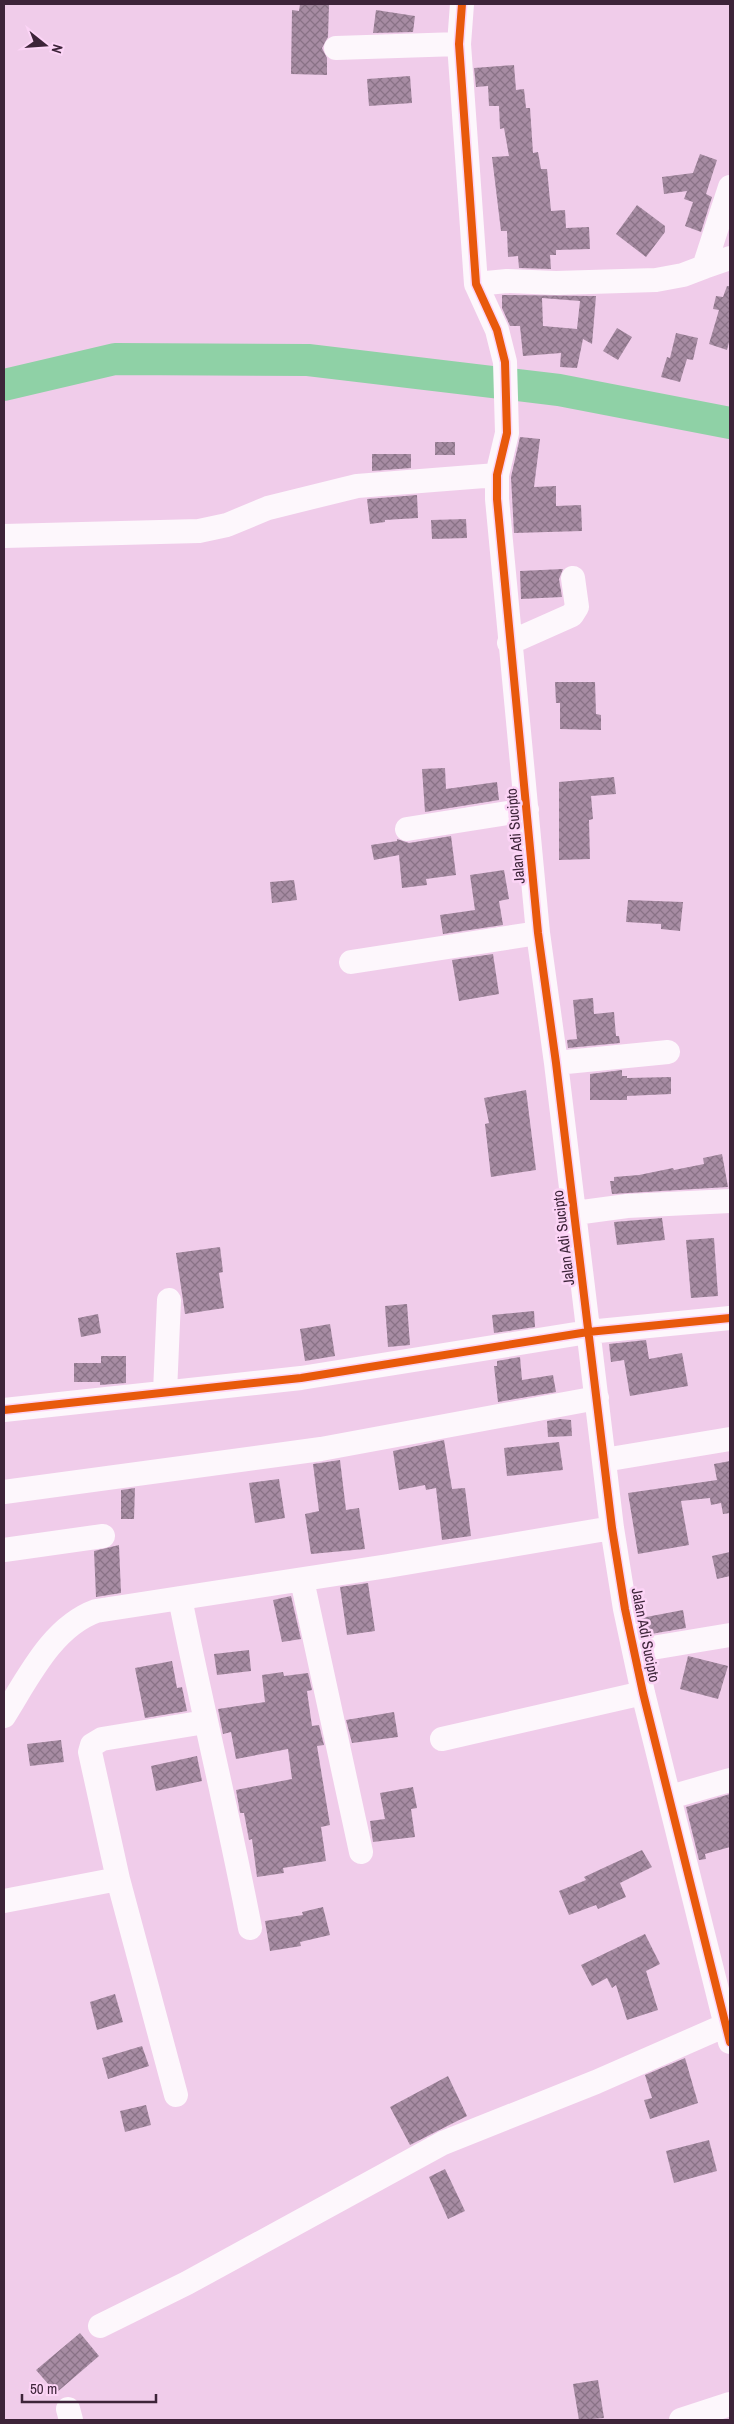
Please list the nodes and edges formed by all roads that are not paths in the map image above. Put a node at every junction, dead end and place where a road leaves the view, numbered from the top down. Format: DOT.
graph roads {
  1 [pos="462,4"];
  2 [pos="459,44"];
  3 [pos="336,48"];
  4 [pos="730,187"];
  5 [pos="730,258"];
  6 [pos="704,267"];
  7 [pos="476,284"];
  8 [pos="497,475"];
  9 [pos="4,536"];
  10 [pos="572,578"];
  11 [pos="509,644"];
  12 [pos="527,810"];
  13 [pos="407,829"];
  14 [pos="538,933"];
  15 [pos="351,962"];
  16 [pos="668,1052"];
  17 [pos="556,1063"];
  18 [pos="730,1201"];
  19 [pos="575,1213"];
  20 [pos="169,1300"];
  21 [pos="730,1318"];
  22 [pos="588,1332"];
  23 [pos="165,1392"];
  24 [pos="597,1398"];
  25 [pos="4,1410"];
  26 [pos="730,1439"];
  27 [pos="604,1460"];
  28 [pos="4,1492"];
  29 [pos="612,1528"];
  30 [pos="102,1536"];
  31 [pos="4,1550"];
  32 [pos="302,1580"];
  33 [pos="180,1598"];
  34 [pos="730,1635"];
  35 [pos="634,1651"];
  36 [pos="643,1693"];
  37 [pos="4,1716"];
  38 [pos="205,1722"];
  39 [pos="442,1739"];
  40 [pos="730,1780"];
  41 [pos="670,1797"];
  42 [pos="362,1852"];
  43 [pos="118,1878"];
  44 [pos="4,1901"];
  45 [pos="250,1928"];
  46 [pos="728,2034"];
  47 [pos="176,2096"];
  48 [pos="100,2326"];
  49 [pos="730,2404"];
  50 [pos="681,2420"];
  1 -- 2 [label="street"];
  2 -- 3 [label="street"];
  2 -- 7 [label="street"];
  4 -- 6 [label="street"];
  5 -- 6 [label="street"];
  6 -- 7 [label="street"];
  7 -- 8 [label="street, Jalan Adi Sucipto"];
  8 -- 9 [label="street"];
  8 -- 11 [label="street, Jalan Adi Sucipto"];
  10 -- 11 [label="street"];
  11 -- 12 [label="street, Jalan Adi Sucipto"];
  12 -- 13 [label="street"];
  12 -- 14 [label="street, Jalan Adi Sucipto"];
  14 -- 15 [label="street"];
  14 -- 17 [label="street, Jalan Adi Sucipto"];
  16 -- 17 [label="street"];
  17 -- 19 [label="street, Jalan Adi Sucipto"];
  18 -- 19 [label="street"];
  19 -- 22 [label="street, Jalan Adi Sucipto"];
  20 -- 23 [label="street"];
  21 -- 22 [label="street"];
  22 -- 23 [label="street"];
  22 -- 24 [label="street, Jalan Adi Sucipto"];
  23 -- 25 [label="street"];
  24 -- 27 [label="street, Jalan Adi Sucipto"];
  24 -- 28 [label="street"];
  26 -- 27 [label="street"];
  27 -- 29 [label="street, Jalan Adi Sucipto"];
  29 -- 32 [label="street"];
  29 -- 35 [label="street, Jalan Adi Sucipto"];
  30 -- 31 [label="street"];
  32 -- 33 [label="street"];
  32 -- 42 [label="street"];
  33 -- 37 [label="street"];
  33 -- 38 [label="street"];
  34 -- 35 [label="street"];
  35 -- 36 [label="street, Jalan Adi Sucipto"];
  36 -- 39 [label="street"];
  36 -- 41 [label="street, Jalan Adi Sucipto"];
  38 -- 43 [label="street"];
  38 -- 45 [label="street"];
  40 -- 41 [label="street"];
  41 -- 46 [label="street, Jalan Adi Sucipto"];
  43 -- 44 [label="street"];
  43 -- 47 [label="street"];
  46 -- 48 [label="street"];
  49 -- 50 [label="street"];
}
